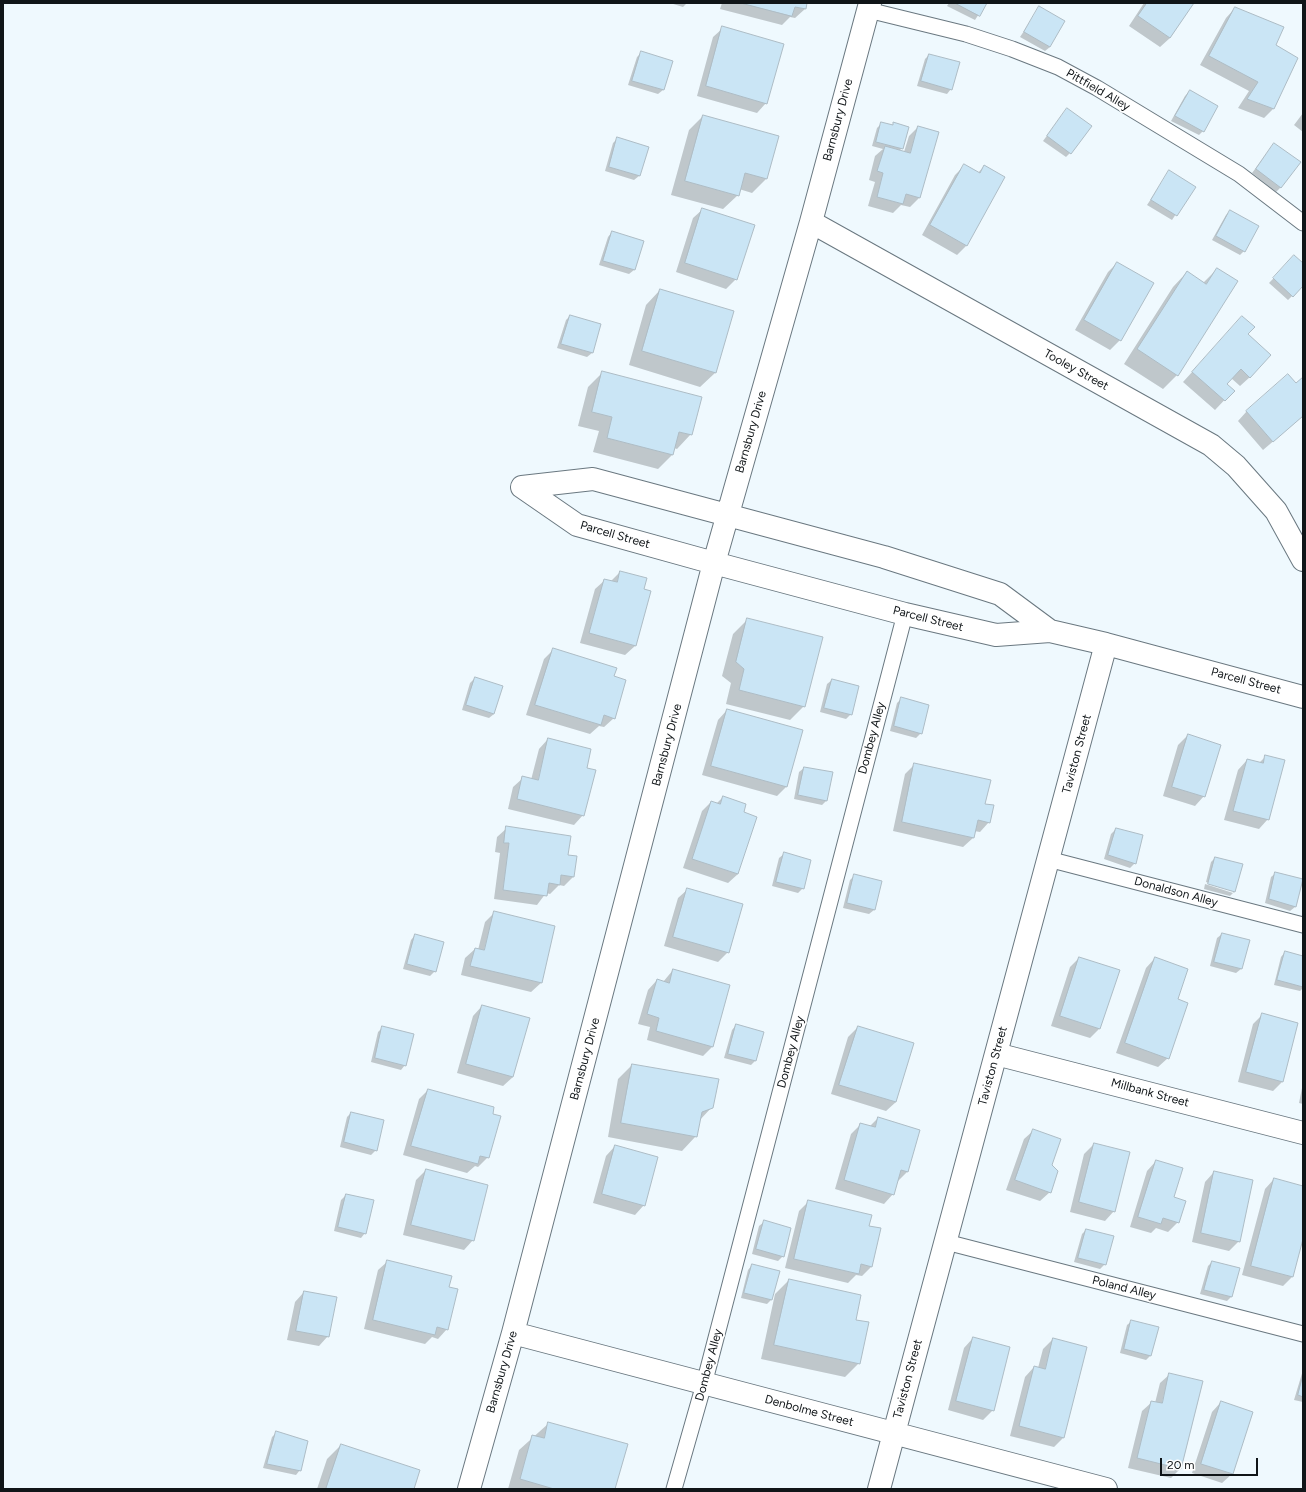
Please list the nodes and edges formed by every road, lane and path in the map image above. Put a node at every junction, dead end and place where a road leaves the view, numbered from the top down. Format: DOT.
graph roads {
  1 [pos="869,6"];
  2 [pos="811,222"];
  3 [pos="1303,223"];
  4 [pos="728,515"];
  5 [pos="1303,560"];
  6 [pos="714,563"];
  7 [pos="905,614"];
  8 [pos="1050,631"];
  9 [pos="1106,644"];
  10 [pos="1303,697"];
  11 [pos="1048,859"];
  12 [pos="1303,925"];
  13 [pos="996,1054"];
  14 [pos="1303,1133"];
  15 [pos="946,1242"];
  16 [pos="513,1333"];
  17 [pos="1303,1334"];
  18 [pos="704,1384"];
  19 [pos="894,1433"];
  20 [pos="1081,1486"];
  21 [pos="470,1489"];
  22 [pos="674,1489"];
  23 [pos="879,1489"];
  24 [pos="1106,1489"];
  1 -- 2 [label="street, Barnsbury Drive"];
  1 -- 3 [label="lane, Pittfield Alley"];
  2 -- 4 [label="street, Barnsbury Drive"];
  2 -- 5 [label="street, Tooley Street"];
  4 -- 6 [label="street, Barnsbury Drive"];
  4 -- 6 [label="street, Parcell Street"];
  4 -- 8 [label="street, Parcell Street"];
  6 -- 7 [label="street, Parcell Street"];
  6 -- 16 [label="street, Barnsbury Drive"];
  7 -- 8 [label="street, Parcell Street"];
  7 -- 18 [label="lane, Dombey Alley"];
  8 -- 9 [label="street, Parcell Street"];
  9 -- 10 [label="street, Parcell Street"];
  9 -- 11 [label="street, Taviston Street"];
  11 -- 12 [label="lane, Donaldson Alley"];
  11 -- 13 [label="street, Taviston Street"];
  13 -- 14 [label="street, Millbank Street"];
  13 -- 15 [label="street, Taviston Street"];
  15 -- 17 [label="lane, Poland Alley"];
  15 -- 19 [label="street, Taviston Street"];
  16 -- 18 [label="street, Denbolme Street"];
  16 -- 21 [label="street, Barnsbury Drive"];
  18 -- 19 [label="street, Denbolme Street"];
  18 -- 22 [label="lane, Dombey Alley"];
  19 -- 20 [label="street, Denbolme Street"];
  19 -- 23 [label="street, Taviston Street"];
  20 -- 24 [label="street, Denbolme Street"];
}
